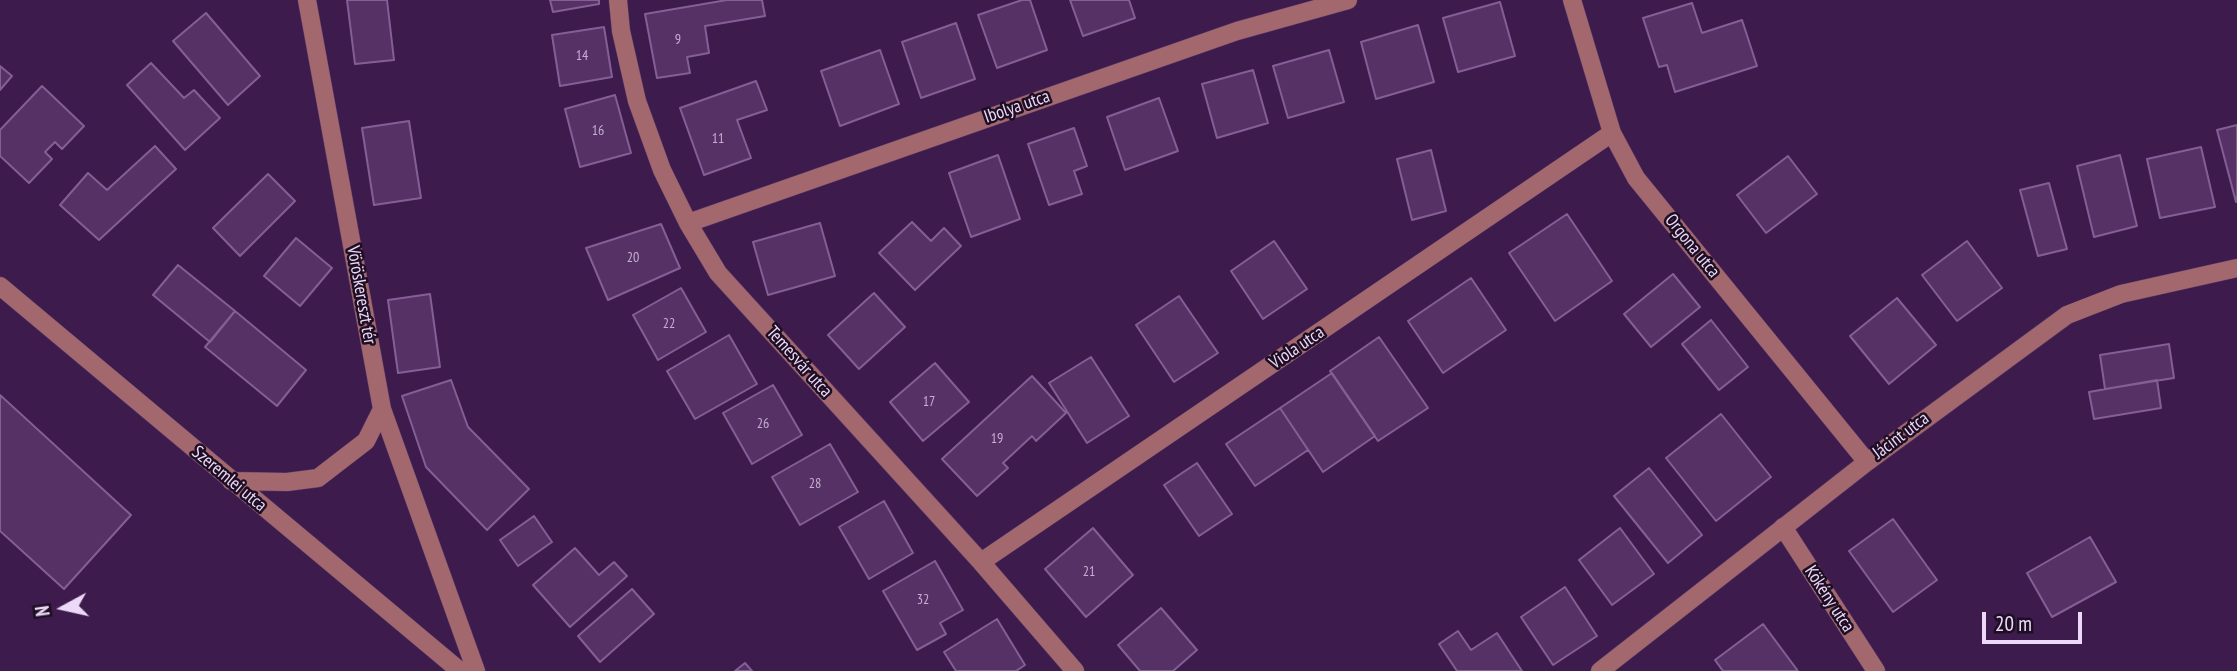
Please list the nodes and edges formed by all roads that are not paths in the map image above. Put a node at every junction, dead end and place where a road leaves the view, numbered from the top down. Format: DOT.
graph roads {
  1 [pos="307,0"];
  2 [pos="618,0"];
  3 [pos="1348,0"];
  4 [pos="1572,0"];
  5 [pos="1612,133"];
  6 [pos="688,223"];
  7 [pos="2237,268"];
  8 [pos="0,286"];
  9 [pos="382,409"];
  10 [pos="1867,461"];
  11 [pos="231,481"];
  12 [pos="1783,527"];
  13 [pos="981,562"];
  14 [pos="460,671"];
  15 [pos="476,671"];
  16 [pos="1075,671"];
  17 [pos="1600,671"];
  18 [pos="1876,671"];
  1 -- 9 [label="street, Vöröskereszt tér"];
  2 -- 6 [label="street, Temesvár utca"];
  3 -- 6 [label="street, Ibolya utca"];
  4 -- 5 [label="street, Orgona utca"];
  5 -- 10 [label="street, Orgona utca"];
  5 -- 13 [label="street, Viola utca"];
  6 -- 13 [label="street, Temesvár utca"];
  7 -- 10 [label="street, Jácint utca"];
  8 -- 11 [label="street, Szeremlei utca"];
  9 -- 11 [label="street"];
  9 -- 15 [label="street, Vöröskereszt tér"];
  10 -- 12 [label="street, Jácint utca"];
  11 -- 14 [label="street, Szeremlei utca"];
  12 -- 17 [label="street, Jácint utca"];
  12 -- 18 [label="street, Kökény utca"];
  13 -- 16 [label="street, Temesvár utca"];
}
